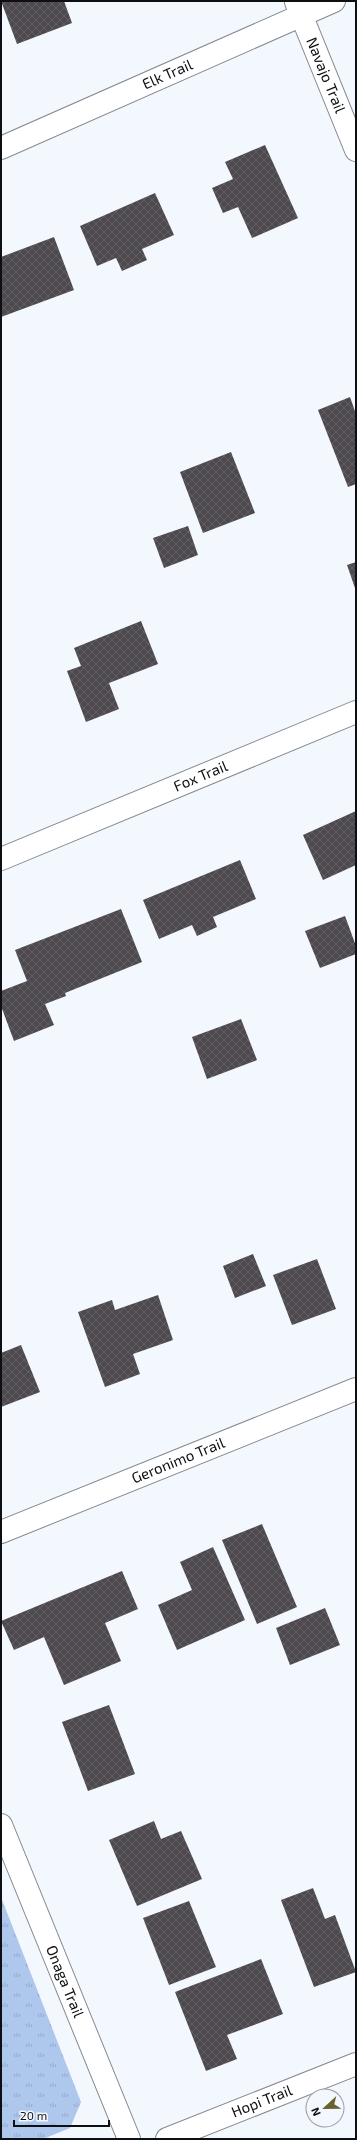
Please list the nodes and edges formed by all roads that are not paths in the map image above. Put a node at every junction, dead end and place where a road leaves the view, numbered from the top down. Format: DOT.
graph roads {
  1 [pos="334,1"];
  2 [pos="298,8"];
  3 [pos="1,148"];
  4 [pos="356,150"];
  5 [pos="356,712"];
  6 [pos="1,859"];
  7 [pos="356,1390"];
  8 [pos="1,1532"];
  9 [pos="1,1825"];
  10 [pos="356,2064"];
  11 [pos="129,2139"];
  12 [pos="167,2139"];
  1 -- 2 [label="street, Elk Trail"];
  2 -- 3 [label="street, Elk Trail"];
  2 -- 4 [label="street, Navajo Trail"];
  5 -- 6 [label="street, Fox Trail"];
  7 -- 8 [label="street, Geronimo Trail"];
  9 -- 11 [label="street, Onaga Trail"];
  10 -- 12 [label="street, Hopi Trail"];
}
